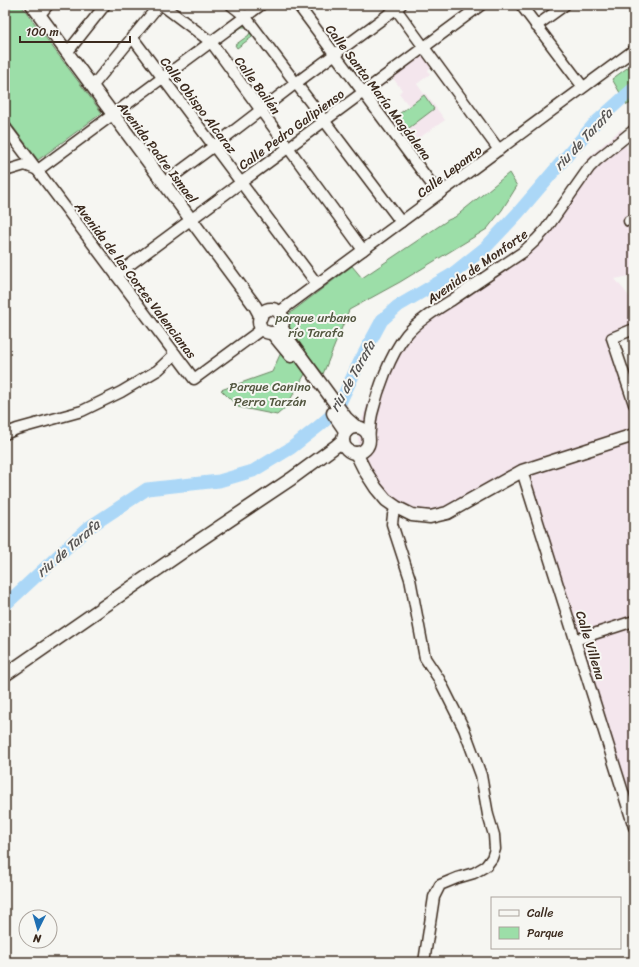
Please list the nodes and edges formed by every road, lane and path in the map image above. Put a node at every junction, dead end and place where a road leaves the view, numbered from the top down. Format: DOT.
graph roads {
  1 [pos="32,5"];
  2 [pos="105,5"];
  3 [pos="160,5"];
  4 [pos="231,5"];
  5 [pos="261,5"];
  6 [pos="298,5"];
  7 [pos="481,5"];
  8 [pos="520,5"];
  9 [pos="565,5"];
  10 [pos="396,6"];
  11 [pos="43,7"];
  12 [pos="246,16"];
  13 [pos="536,26"];
  14 [pos="132,37"];
  15 [pos="211,42"];
  16 [pos="424,47"];
  17 [pos="70,49"];
  18 [pos="634,50"];
  19 [pos="335,54"];
  20 [pos="163,78"];
  21 [pos="95,82"];
  22 [pos="296,83"];
  23 [pos="583,88"];
  24 [pos="363,92"];
  25 [pos="261,111"];
  26 [pos="115,113"];
  27 [pos="324,121"];
  28 [pos="634,125"];
  29 [pos="5,127"];
  30 [pos="634,130"];
  31 [pos="214,146"];
  32 [pos="288,148"];
  33 [pos="499,150"];
  34 [pos="38,170"];
  35 [pos="5,171"];
  36 [pos="166,182"];
  37 [pos="241,182"];
  38 [pos="439,194"];
  39 [pos="193,218"];
  40 [pos="401,222"];
  41 [pos="363,250"];
  42 [pos="116,275"];
  43 [pos="317,284"];
  44 [pos="270,321"];
  45 [pos="634,329"];
  46 [pos="175,354"];
  47 [pos="634,404"];
  48 [pos="5,434"];
  49 [pos="634,435"];
  50 [pos="355,440"];
  51 [pos="522,471"];
  52 [pos="396,508"];
  53 [pos="634,621"];
  54 [pos="575,640"];
  55 [pos="5,675"];
  56 [pos="634,827"];
  57 [pos="424,962"];
  1 -- 26 [label="main road, Avenida Padre Ismael"];
  2 -- 17 [label="street"];
  3 -- 14 [label="street"];
  3 -- 15 [label="street, Calle Bailén"];
  4 -- 12 [label="street"];
  5 -- 12 [label="street"];
  6 -- 19 [label="street, Calle Santa María Magdalena"];
  7 -- 16 [label="street, Calle Pedro Galipienso"];
  8 -- 13 [label="street"];
  9 -- 13 [label="street"];
  10 -- 16 [label="street"];
  10 -- 19 [label="street"];
  11 -- 17 [label="main road, Avenida Padre Ismael"];
  12 -- 15 [label="street"];
  12 -- 22 [label="street"];
  13 -- 23 [label="street"];
  14 -- 20 [label="street, Calle Obispo Alcaraz"];
  14 -- 21 [label="street"];
  15 -- 20 [label="street"];
  15 -- 25 [label="street, Calle Bailén"];
  16 -- 24 [label="street, Calle Pedro Galipienso"];
  16 -- 33 [label="street"];
  17 -- 21 [label="main road, Avenida Padre Ismael"];
  18 -- 23 [label="street, Calle Lepanto"];
  19 -- 22 [label="street"];
  19 -- 24 [label="street, Calle Santa María Magdalena"];
  20 -- 26 [label="street"];
  20 -- 31 [label="street, Calle Obispo Alcaraz"];
  21 -- 26 [label="main road, Avenida Padre Ismael"];
  22 -- 25 [label="street"];
  22 -- 27 [label="street"];
  23 -- 33 [label="street, Calle Lepanto"];
  24 -- 27 [label="street, Calle Pedro Galipienso"];
  24 -- 38 [label="street, Calle Santa María Magdalena"];
  25 -- 31 [label="street"];
  25 -- 32 [label="street, Calle Bailén"];
  26 -- 34 [label="street"];
  26 -- 36 [label="main road, Avenida Padre Ismael"];
  27 -- 32 [label="street, Calle Pedro Galipienso"];
  27 -- 40 [label="street"];
  28 -- 50 [label="street, Avenida de Monforte"];
  29 -- 34 [label="street, Avenida de las Cortes Valencianas"];
  30 -- 50 [label="street, Avenida de Monforte"];
  31 -- 36 [label="street"];
  31 -- 37 [label="street, Calle Obispo Alcaraz"];
  32 -- 37 [label="street, Calle Pedro Galipienso"];
  32 -- 41 [label="street, Calle Bailén"];
  33 -- 38 [label="street, Calle Lepanto"];
  34 -- 35 [label="street"];
  34 -- 42 [label="street, Avenida de las Cortes Valencianas"];
  36 -- 39 [label="main road, Avenida Padre Ismael"];
  37 -- 39 [label="street, Calle Pedro Galipienso"];
  37 -- 43 [label="street, Calle Obispo Alcaraz"];
  38 -- 40 [label="street, Calle Lepanto"];
  39 -- 42 [label="street, Calle Pedro Galipienso"];
  39 -- 44 [label="main road, Avenida Padre Ismael"];
  40 -- 41 [label="street, Calle Lepanto"];
  41 -- 43 [label="street, Calle Lepanto"];
  42 -- 46 [label="street, Avenida de las Cortes Valencianas"];
  43 -- 44 [label="street, Calle Lepanto"];
  44 -- 46 [label="street, Avenida de las Cortes Valencianas"];
  44 -- 50 [label="main road, Avenida Padre Ismael"];
  45 -- 47 [label="street"];
  46 -- 48 [label="street"];
  49 -- 51 [label="main road"];
  50 -- 52 [label="main road"];
  50 -- 55 [label="main road"];
  51 -- 52 [label="main road"];
  51 -- 54 [label="street, Calle Villena"];
  52 -- 57 [label="street"];
  53 -- 54 [label="street"];
  54 -- 56 [label="street, Calle Villena"];
}
